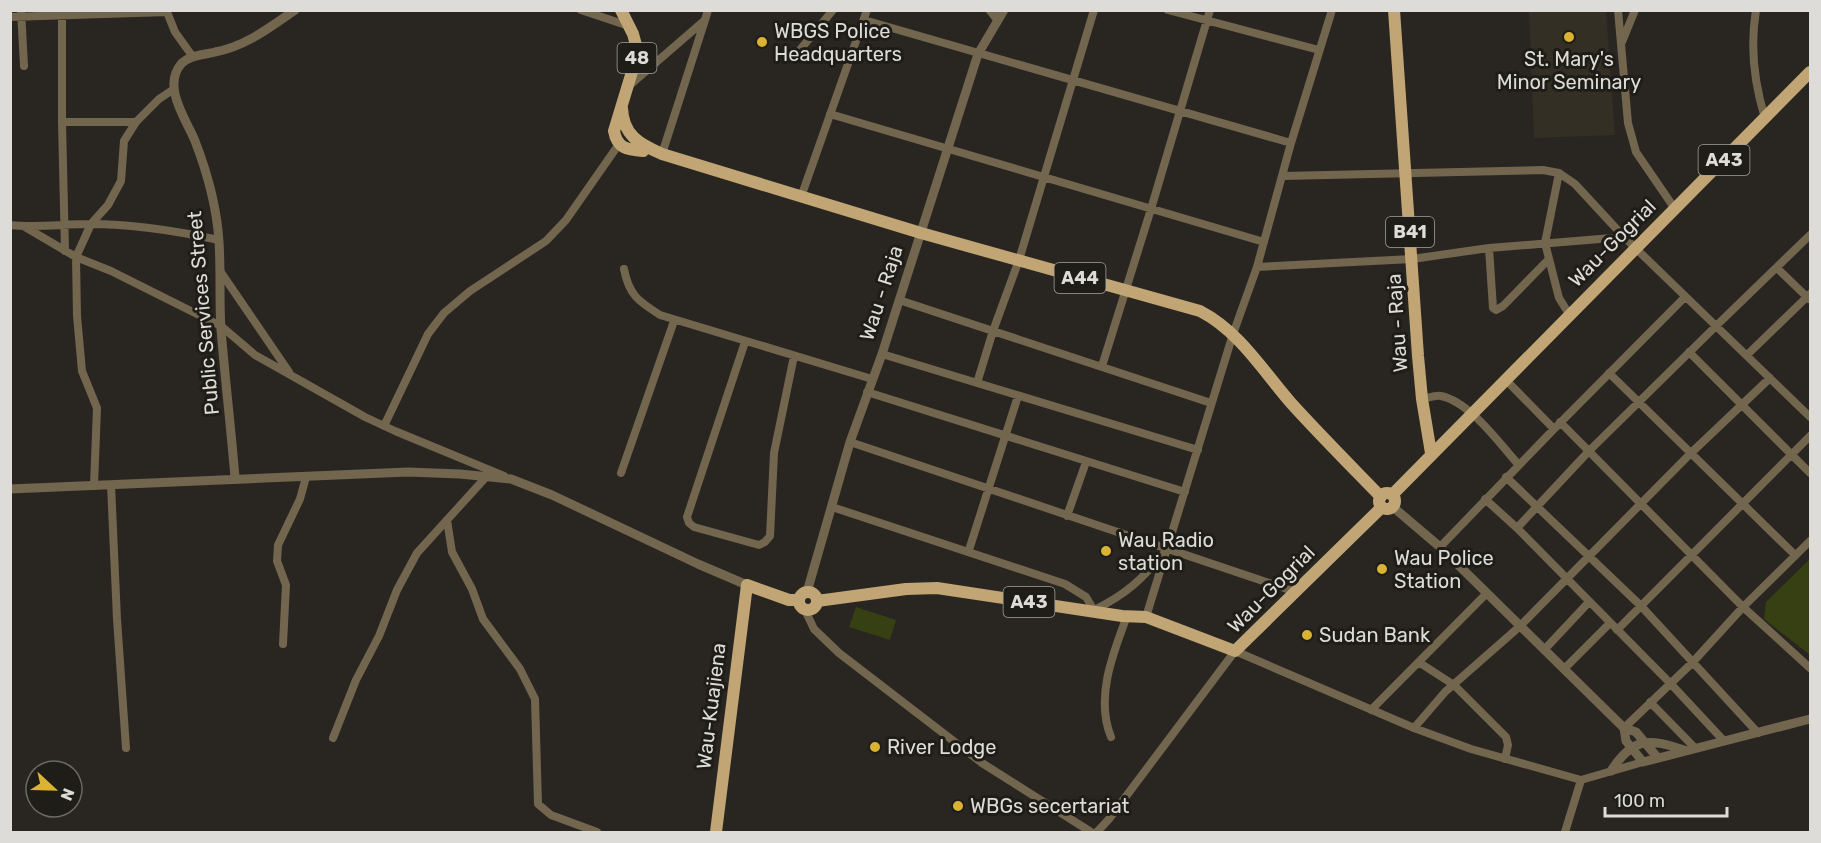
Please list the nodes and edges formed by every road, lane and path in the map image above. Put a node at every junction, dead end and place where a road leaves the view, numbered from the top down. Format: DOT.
graph roads {
  1 [pos="295,10"];
  2 [pos="581,10"];
  3 [pos="621,10"];
  4 [pos="708,10"];
  5 [pos="833,10"];
  6 [pos="867,10"];
  7 [pos="990,10"];
  8 [pos="1004,10"];
  9 [pos="1094,10"];
  10 [pos="1168,10"];
  11 [pos="1210,10"];
  12 [pos="1332,10"];
  13 [pos="1394,10"];
  14 [pos="1618,10"];
  15 [pos="1635,10"];
  16 [pos="1756,10"];
  17 [pos="167,11"];
  18 [pos="81,13"];
  19 [pos="22,14"];
  20 [pos="62,16"];
  21 [pos="10,17"];
  22 [pos="705,20"];
  23 [pos="864,20"];
  24 [pos="998,20"];
  25 [pos="1207,21"];
  26 [pos="630,27"];
  27 [pos="1621,45"];
  28 [pos="1319,50"];
  29 [pos="799,51"];
  30 [pos="978,54"];
  31 [pos="193,57"];
  32 [pos="24,66"];
  33 [pos="1810,72"];
  34 [pos="1072,81"];
  35 [pos="629,86"];
  36 [pos="174,89"];
  37 [pos="622,108"];
  38 [pos="1181,111"];
  39 [pos="830,114"];
  40 [pos="1765,118"];
  41 [pos="62,122"];
  42 [pos="136,122"];
  43 [pos="1291,143"];
  44 [pos="619,144"];
  45 [pos="644,146"];
  46 [pos="946,150"];
  47 [pos="662,154"];
  48 [pos="1406,172"];
  49 [pos="1559,173"];
  50 [pos="1283,176"];
  51 [pos="1042,177"];
  52 [pos="801,197"];
  53 [pos="1151,209"];
  54 [pos="1675,209"];
  55 [pos="91,224"];
  56 [pos="10,225"];
  57 [pos="64,225"];
  58 [pos="25,227"];
  59 [pos="921,233"];
  60 [pos="1810,234"];
  61 [pos="1624,237"];
  62 [pos="219,240"];
  63 [pos="1264,242"];
  64 [pos="1545,243"];
  65 [pos="1636,247"];
  66 [pos="1489,248"];
  67 [pos="65,251"];
  68 [pos="76,257"];
  69 [pos="1412,259"];
  70 [pos="1549,259"];
  71 [pos="1019,260"];
  72 [pos="1257,267"];
  73 [pos="1777,268"];
  74 [pos="624,269"];
  75 [pos="220,271"];
  76 [pos="1125,291"];
  77 [pos="1686,297"];
  78 [pos="1810,297"];
  79 [pos="899,300"];
  80 [pos="1569,314"];
  81 [pos="674,321"];
  82 [pos="221,326"];
  83 [pos="1716,326"];
  84 [pos="993,331"];
  85 [pos="1233,334"];
  86 [pos="745,342"];
  87 [pos="1689,352"];
  88 [pos="882,354"];
  89 [pos="1747,355"];
  90 [pos="794,356"];
  91 [pos="1102,366"];
  92 [pos="1609,373"];
  93 [pos="292,376"];
  94 [pos="1770,378"];
  95 [pos="872,379"];
  96 [pos="1505,379"];
  97 [pos="978,383"];
  98 [pos="867,392"];
  99 [pos="1018,396"];
  100 [pos="1422,399"];
  101 [pos="1640,402"];
  102 [pos="1211,403"];
  103 [pos="1743,404"];
  104 [pos="1471,413"];
  105 [pos="1810,417"];
  106 [pos="1560,422"];
  107 [pos="384,426"];
  108 [pos="1554,429"];
  109 [pos="1005,436"];
  110 [pos="1810,436"];
  111 [pos="850,442"];
  112 [pos="1198,450"];
  113 [pos="1589,451"];
  114 [pos="1431,453"];
  115 [pos="1690,454"];
  116 [pos="1792,454"];
  117 [pos="1086,462"];
  118 [pos="1518,464"];
  119 [pos="621,472"];
  120 [pos="1810,473"];
  121 [pos="306,477"];
  122 [pos="486,477"];
  123 [pos="1506,477"];
  124 [pos="235,478"];
  125 [pos="511,479"];
  126 [pos="111,485"];
  127 [pos="94,486"];
  128 [pos="10,489"];
  129 [pos="989,489"];
  130 [pos="1185,492"];
  131 [pos="1485,499"];
  132 [pos="1387,501"];
  133 [pos="1641,504"];
  134 [pos="1743,505"];
  135 [pos="1536,506"];
  136 [pos="832,507"];
  137 [pos="1067,516"];
  138 [pos="447,520"];
  139 [pos="1517,528"];
  140 [pos="1810,541"];
  141 [pos="1440,547"];
  142 [pos="1168,548"];
  143 [pos="969,550"];
  144 [pos="1795,555"];
  145 [pos="1693,556"];
  146 [pos="1589,558"];
  147 [pos="1567,579"];
  148 [pos="747,585"];
  149 [pos="1296,592"];
  150 [pos="1486,594"];
  151 [pos="807,601"];
  152 [pos="1589,602"];
  153 [pos="1641,606"];
  154 [pos="1743,607"];
  155 [pos="1094,610"];
  156 [pos="1127,616"];
  157 [pos="1146,616"];
  158 [pos="1610,623"];
  159 [pos="1519,627"];
  160 [pos="1617,630"];
  161 [pos="283,644"];
  162 [pos="1544,650"];
  163 [pos="1235,651"];
  164 [pos="1420,663"];
  165 [pos="1692,663"];
  166 [pos="1564,669"];
  167 [pos="1810,669"];
  168 [pos="1670,683"];
  169 [pos="1455,685"];
  170 [pos="1650,702"];
  171 [pos="1371,710"];
  172 [pos="1810,719"];
  173 [pos="1414,728"];
  174 [pos="1624,728"];
  175 [pos="1758,733"];
  176 [pos="1111,736"];
  177 [pos="333,738"];
  178 [pos="1724,741"];
  179 [pos="1645,742"];
  180 [pos="126,748"];
  181 [pos="1631,748"];
  182 [pos="1695,748"];
  183 [pos="1684,750"];
  184 [pos="1657,757"];
  185 [pos="1505,759"];
  186 [pos="1643,762"];
  187 [pos="1611,771"];
  188 [pos="1581,780"];
  189 [pos="597,832"];
  190 [pos="716,832"];
  191 [pos="1091,832"];
  192 [pos="1097,832"];
  193 [pos="1565,832"];
  1 -- 31 [label="street"];
  2 -- 26 [label="street"];
  3 -- 26 [label="main road, 48"];
  4 -- 22 [label="street"];
  5 -- 29 [label="street"];
  6 -- 23 [label="street"];
  7 -- 24 [label="street"];
  8 -- 24 [label="street, Wau - Raja"];
  9 -- 34 [label="street"];
  10 -- 25 [label="street"];
  11 -- 25 [label="street"];
  12 -- 28 [label="street"];
  13 -- 48 [label="main road, Wau - Raja / B41"];
  14 -- 27 [label="street"];
  15 -- 27 [label="street"];
  16 -- 40 [label="street"];
  17 -- 18 [label="street"];
  17 -- 31 [label="street"];
  18 -- 20 [label="street"];
  19 -- 20 [label="street"];
  19 -- 21 [label="street"];
  19 -- 32 [label="street"];
  20 -- 41 [label="street"];
  22 -- 35 [label="street"];
  22 -- 47 [label="street"];
  23 -- 30 [label="street"];
  23 -- 39 [label="street"];
  24 -- 30 [label="street, Wau - Raja"];
  25 -- 28 [label="street"];
  25 -- 38 [label="street"];
  26 -- 35 [label="main road, 48"];
  27 -- 54 [label="street"];
  28 -- 43 [label="street"];
  30 -- 34 [label="street"];
  30 -- 46 [label="street, Wau - Raja"];
  31 -- 36 [label="street"];
  33 -- 40 [label="main road, Wau-Gogrial / A43"];
  34 -- 38 [label="street"];
  34 -- 51 [label="street"];
  35 -- 37 [label="main road, 48"];
  36 -- 42 [label="street"];
  36 -- 62 [label="street, Public Services Street"];
  37 -- 44 [label="main road"];
  37 -- 45 [label="main road, A44"];
  38 -- 43 [label="street"];
  38 -- 53 [label="street"];
  39 -- 46 [label="street"];
  39 -- 52 [label="street"];
  40 -- 54 [label="main road, Wau-Gogrial / A43"];
  41 -- 42 [label="street"];
  41 -- 57 [label="street"];
  42 -- 55 [label="street"];
  43 -- 50 [label="street"];
  44 -- 45 [label="main road, A44"];
  44 -- 107 [label="street"];
  45 -- 47 [label="main road, A44"];
  46 -- 51 [label="street"];
  46 -- 59 [label="street, Wau - Raja"];
  47 -- 52 [label="main road, A44"];
  48 -- 49 [label="street"];
  48 -- 50 [label="street"];
  48 -- 69 [label="main road, Wau - Raja / B41"];
  49 -- 61 [label="street"];
  49 -- 64 [label="street"];
  50 -- 63 [label="street"];
  51 -- 53 [label="street"];
  51 -- 71 [label="street"];
  52 -- 59 [label="main road, A44"];
  53 -- 63 [label="street"];
  53 -- 76 [label="street"];
  54 -- 65 [label="main road, Wau-Gogrial / A43"];
  55 -- 57 [label="street"];
  55 -- 62 [label="street"];
  55 -- 68 [label="street"];
  56 -- 58 [label="street"];
  57 -- 58 [label="street"];
  57 -- 67 [label="street"];
  58 -- 67 [label="street"];
  59 -- 71 [label="main road, A44"];
  59 -- 79 [label="street, Wau - Raja"];
  60 -- 73 [label="street"];
  61 -- 64 [label="street"];
  61 -- 65 [label="street"];
  62 -- 75 [label="street, Public Services Street"];
  63 -- 72 [label="street"];
  64 -- 66 [label="street"];
  64 -- 70 [label="street"];
  65 -- 77 [label="street"];
  65 -- 80 [label="main road, Wau-Gogrial / A43"];
  66 -- 69 [label="street"];
  66 -- 70 [label="street"];
  67 -- 68 [label="street"];
  68 -- 82 [label="street"];
  68 -- 127 [label="street"];
  69 -- 72 [label="street"];
  69 -- 100 [label="main road, Wau - Raja / B41"];
  70 -- 80 [label="street"];
  71 -- 76 [label="main road, A44"];
  71 -- 84 [label="street"];
  72 -- 85 [label="street"];
  73 -- 78 [label="street"];
  73 -- 83 [label="street"];
  74 -- 81 [label="street"];
  75 -- 82 [label="street, Public Services Street"];
  75 -- 93 [label="street"];
  76 -- 85 [label="main road, A44"];
  76 -- 91 [label="street"];
  77 -- 83 [label="street"];
  77 -- 92 [label="street"];
  78 -- 89 [label="street"];
  79 -- 84 [label="street"];
  79 -- 88 [label="street, Wau - Raja"];
  80 -- 96 [label="main road, Wau-Gogrial / A43"];
  81 -- 86 [label="street"];
  81 -- 119 [label="street"];
  82 -- 93 [label="street"];
  82 -- 124 [label="street, Public Services Street"];
  83 -- 87 [label="street"];
  83 -- 89 [label="street"];
  84 -- 91 [label="street"];
  84 -- 97 [label="street"];
  85 -- 102 [label="street"];
  85 -- 132 [label="main road, A44"];
  86 -- 90 [label="street"];
  86 -- 90 [label="street"];
  87 -- 101 [label="street"];
  87 -- 103 [label="street"];
  88 -- 95 [label="street, Wau - Raja"];
  88 -- 97 [label="street"];
  89 -- 94 [label="street"];
  90 -- 95 [label="street"];
  91 -- 102 [label="street"];
  92 -- 101 [label="street"];
  92 -- 106 [label="street"];
  93 -- 107 [label="street"];
  94 -- 103 [label="street"];
  94 -- 105 [label="street"];
  95 -- 98 [label="street, Wau - Raja"];
  96 -- 104 [label="main road, Wau-Gogrial / A43"];
  96 -- 108 [label="street"];
  97 -- 99 [label="street"];
  98 -- 109 [label="street"];
  98 -- 111 [label="street, Wau - Raja"];
  99 -- 109 [label="street"];
  99 -- 112 [label="street"];
  100 -- 104 [label="street"];
  100 -- 114 [label="main road, Wau - Raja / B41"];
  101 -- 113 [label="street"];
  101 -- 115 [label="street"];
  102 -- 112 [label="street"];
  103 -- 115 [label="street"];
  103 -- 116 [label="street"];
  104 -- 114 [label="main road, Wau-Gogrial / A43"];
  104 -- 118 [label="street"];
  106 -- 108 [label="street"];
  106 -- 113 [label="street"];
  107 -- 125 [label="street"];
  108 -- 118 [label="street"];
  109 -- 117 [label="street"];
  109 -- 129 [label="street"];
  110 -- 116 [label="street"];
  111 -- 129 [label="street"];
  111 -- 136 [label="street, Wau - Raja"];
  112 -- 130 [label="street"];
  113 -- 133 [label="street"];
  113 -- 135 [label="street"];
  114 -- 132 [label="main road, Wau-Gogrial / A43"];
  115 -- 133 [label="street"];
  115 -- 134 [label="street"];
  116 -- 120 [label="street"];
  116 -- 134 [label="street"];
  117 -- 130 [label="street"];
  117 -- 137 [label="street"];
  118 -- 123 [label="street"];
  121 -- 122 [label="street"];
  121 -- 124 [label="street"];
  121 -- 161 [label="street"];
  122 -- 125 [label="street"];
  122 -- 138 [label="street"];
  123 -- 131 [label="street"];
  123 -- 135 [label="street"];
  124 -- 126 [label="street"];
  125 -- 148 [label="street"];
  126 -- 127 [label="street"];
  126 -- 180 [label="street"];
  127 -- 128 [label="street"];
  129 -- 137 [label="street"];
  129 -- 143 [label="street"];
  130 -- 142 [label="street"];
  131 -- 139 [label="street"];
  131 -- 141 [label="street"];
  132 -- 141 [label="street"];
  132 -- 149 [label="main road, Wau-Gogrial / A43"];
  133 -- 145 [label="street"];
  133 -- 146 [label="street"];
  134 -- 144 [label="street"];
  134 -- 145 [label="street"];
  135 -- 139 [label="street"];
  135 -- 146 [label="street"];
  136 -- 143 [label="street"];
  136 -- 151 [label="street, Wau - Raja"];
  137 -- 142 [label="street"];
  138 -- 177 [label="street"];
  138 -- 189 [label="street"];
  139 -- 147 [label="street"];
  140 -- 144 [label="street"];
  141 -- 150 [label="street"];
  142 -- 149 [label="street"];
  142 -- 155 [label="street"];
  142 -- 157 [label="street"];
  143 -- 155 [label="street"];
  144 -- 154 [label="street"];
  145 -- 153 [label="street"];
  145 -- 154 [label="street"];
  146 -- 147 [label="street"];
  146 -- 153 [label="street"];
  147 -- 152 [label="street"];
  147 -- 159 [label="street"];
  148 -- 151 [label="main road, Wau-Gogrial / A43"];
  148 -- 190 [label="main road, Wau-Kuajiena"];
  149 -- 163 [label="main road, Wau-Gogrial / A43"];
  150 -- 159 [label="street"];
  150 -- 164 [label="street"];
  151 -- 155 [label="main road, Wau-Gogrial / A43"];
  151 -- 191 [label="street"];
  152 -- 158 [label="street"];
  152 -- 162 [label="street"];
  153 -- 160 [label="street"];
  153 -- 165 [label="street"];
  154 -- 165 [label="street"];
  154 -- 167 [label="street"];
  155 -- 156 [label="main road, Wau-Gogrial / A43"];
  156 -- 157 [label="main road, Wau-Gogrial / A43"];
  156 -- 176 [label="street"];
  157 -- 163 [label="main road, Wau-Gogrial / A43"];
  158 -- 160 [label="street"];
  158 -- 166 [label="street"];
  159 -- 162 [label="street"];
  159 -- 169 [label="street"];
  160 -- 168 [label="street"];
  162 -- 166 [label="street"];
  163 -- 171 [label="street"];
  163 -- 192 [label="street"];
  164 -- 169 [label="street"];
  164 -- 171 [label="street"];
  165 -- 168 [label="street"];
  165 -- 175 [label="street"];
  166 -- 174 [label="street"];
  168 -- 170 [label="street"];
  168 -- 178 [label="street"];
  169 -- 173 [label="street"];
  169 -- 185 [label="street"];
  170 -- 174 [label="street"];
  170 -- 182 [label="street"];
  171 -- 173 [label="street"];
  172 -- 175 [label="street"];
  173 -- 185 [label="street"];
  174 -- 179 [label="street"];
  174 -- 181 [label="street"];
  175 -- 178 [label="street"];
  178 -- 182 [label="street"];
  179 -- 181 [label="street"];
  179 -- 183 [label="street"];
  179 -- 184 [label="street"];
  181 -- 186 [label="street"];
  181 -- 187 [label="street"];
  182 -- 183 [label="street"];
  183 -- 184 [label="street"];
  184 -- 186 [label="street"];
  185 -- 188 [label="street"];
  186 -- 187 [label="street"];
  187 -- 188 [label="street"];
  188 -- 193 [label="street"];
}
